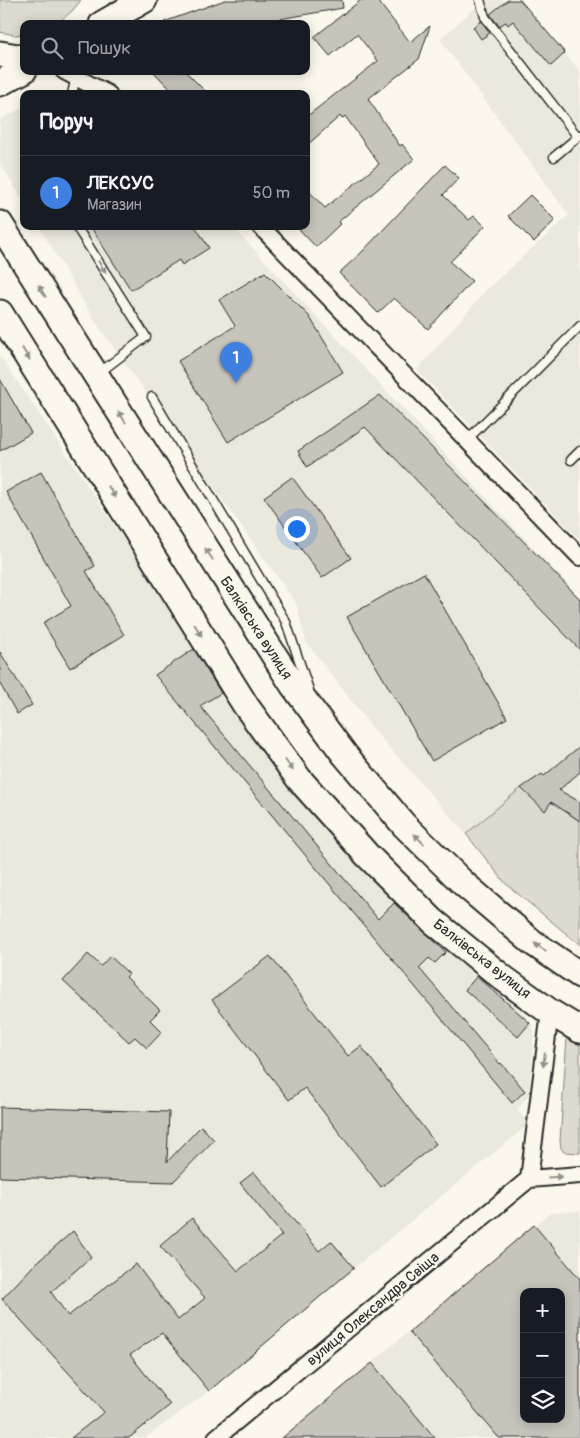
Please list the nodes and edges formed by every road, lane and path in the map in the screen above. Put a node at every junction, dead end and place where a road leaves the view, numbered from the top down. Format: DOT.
graph roads {
  1 [pos="102,0"];
  2 [pos="144,0"];
  3 [pos="480,0"];
  4 [pos="92,20"];
  5 [pos="109,20"];
  6 [pos="0,54"];
  7 [pos="20,57"];
  8 [pos="20,72"];
  9 [pos="70,75"];
  10 [pos="72,75"];
  11 [pos="0,83"];
  12 [pos="72,90"];
  13 [pos="100,90"];
  14 [pos="579,136"];
  15 [pos="554,157"];
  16 [pos="0,224"];
  17 [pos="79,230"];
  18 [pos="264,230"];
  19 [pos="0,313"];
  20 [pos="580,326"];
  21 [pos="96,376"];
  22 [pos="152,397"];
  23 [pos="467,440"];
  24 [pos="580,451"];
  25 [pos="571,460"];
  26 [pos="580,557"];
  27 [pos="318,718"];
  28 [pos="580,975"];
  29 [pos="550,1012"];
  30 [pos="580,1030"];
  31 [pos="580,1175"];
  32 [pos="529,1179"];
  33 [pos="216,1438"];
  1 -- 4 [label="main road"];
  2 -- 5 [label="main road"];
  3 -- 14 [label="lane"];
  6 -- 7 [label="main road"];
  8 -- 11 [label="main road"];
  9 -- 12 [label="lane"];
  10 -- 13 [label="street"];
  14 -- 15 [label="lane"];
  21 -- 16 [label="main road, Балківська вулиця, one-way"];
  17 -- 21 [label="lane, one-way"];
  18 -- 23 [label="street"];
  19 -- 29 [label="main road, Балківська вулиця, one-way"];
  20 -- 23 [label="lane"];
  27 -- 21 [label="main road, Балківська вулиця, one-way"];
  22 -- 27 [label="lane"];
  23 -- 26 [label="street"];
  24 -- 25 [label="lane"];
  28 -- 27 [label="main road, Балківська вулиця, one-way"];
  29 -- 30 [label="main road, Балківська вулиця"];
  29 -- 32 [label="street, one-way"];
  32 -- 31 [label="street, one-way"];
  32 -- 33 [label="street, вулиця Олександра Свіща"];
}
